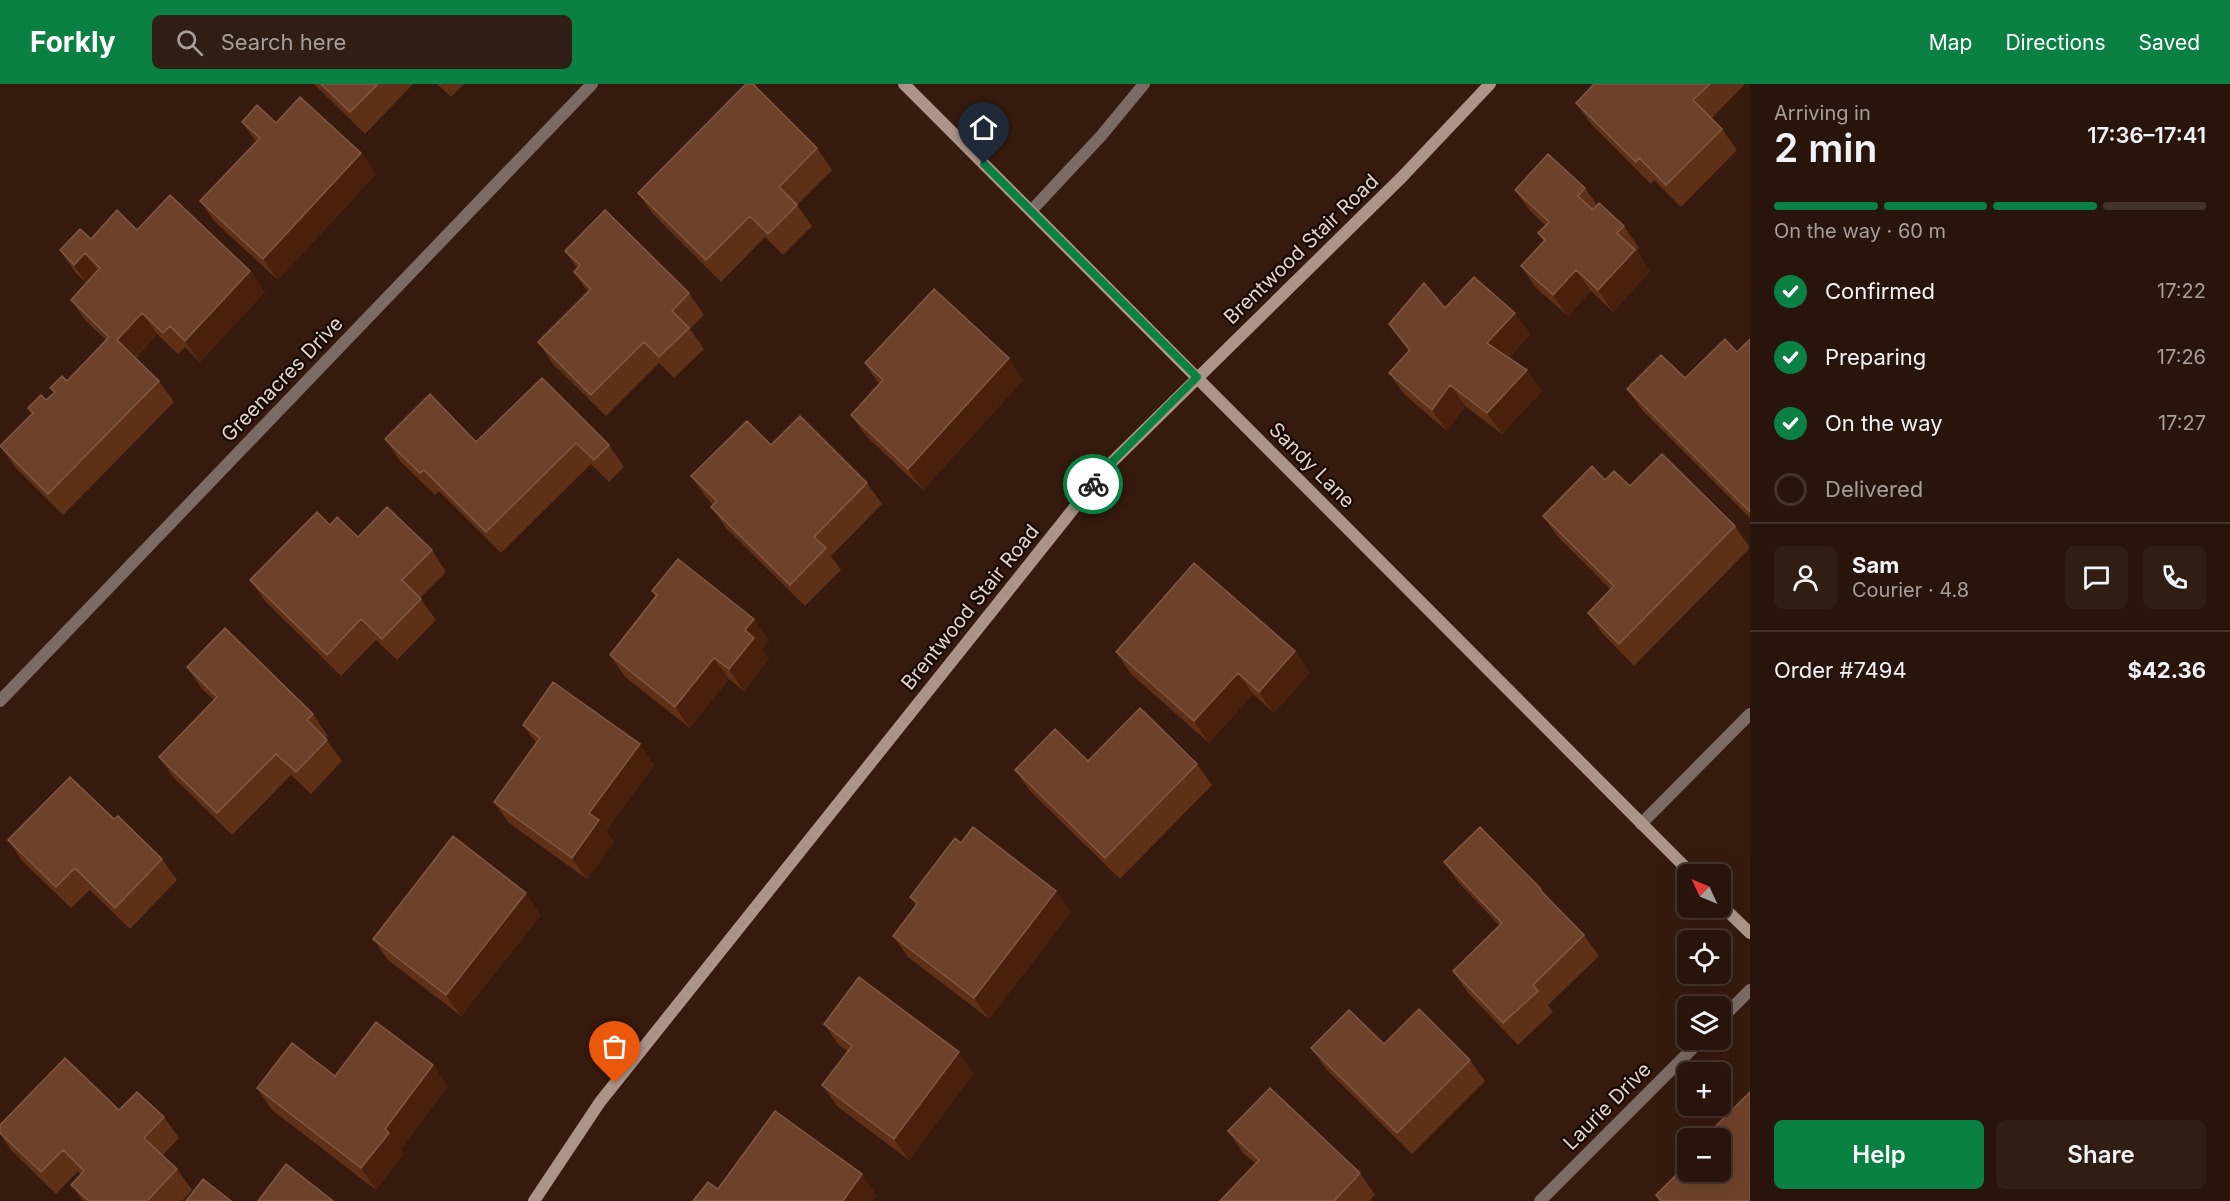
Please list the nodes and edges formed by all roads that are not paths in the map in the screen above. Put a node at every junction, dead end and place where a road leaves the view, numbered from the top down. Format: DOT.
graph roads {
  1 [pos="592,84"];
  2 [pos="904,84"];
  3 [pos="1144,84"];
  4 [pos="1490,84"];
  5 [pos="1031,211"];
  6 [pos="1197,377"];
  7 [pos="0,701"];
  8 [pos="1750,714"];
  9 [pos="1641,824"];
  10 [pos="1682,864"];
  11 [pos="1731,915"];
  12 [pos="1750,933"];
  13 [pos="1750,990"];
  14 [pos="1731,1009"];
  15 [pos="1691,1050"];
  16 [pos="534,1201"];
  17 [pos="1540,1201"];
  1 -- 7 [label="street, Greenacres Drive"];
  2 -- 5 [label="main road, Sandy Lane"];
  3 -- 5 [label="street"];
  4 -- 6 [label="main road, Brentwood Stair Road"];
  5 -- 6 [label="main road, Sandy Lane"];
  6 -- 9 [label="main road, Sandy Lane"];
  6 -- 16 [label="main road, Brentwood Stair Road"];
  8 -- 9 [label="street"];
  9 -- 10 [label="main road, Sandy Lane"];
  11 -- 12 [label="main road"];
  13 -- 14 [label="street"];
  15 -- 17 [label="street, Laurie Drive"];
}
